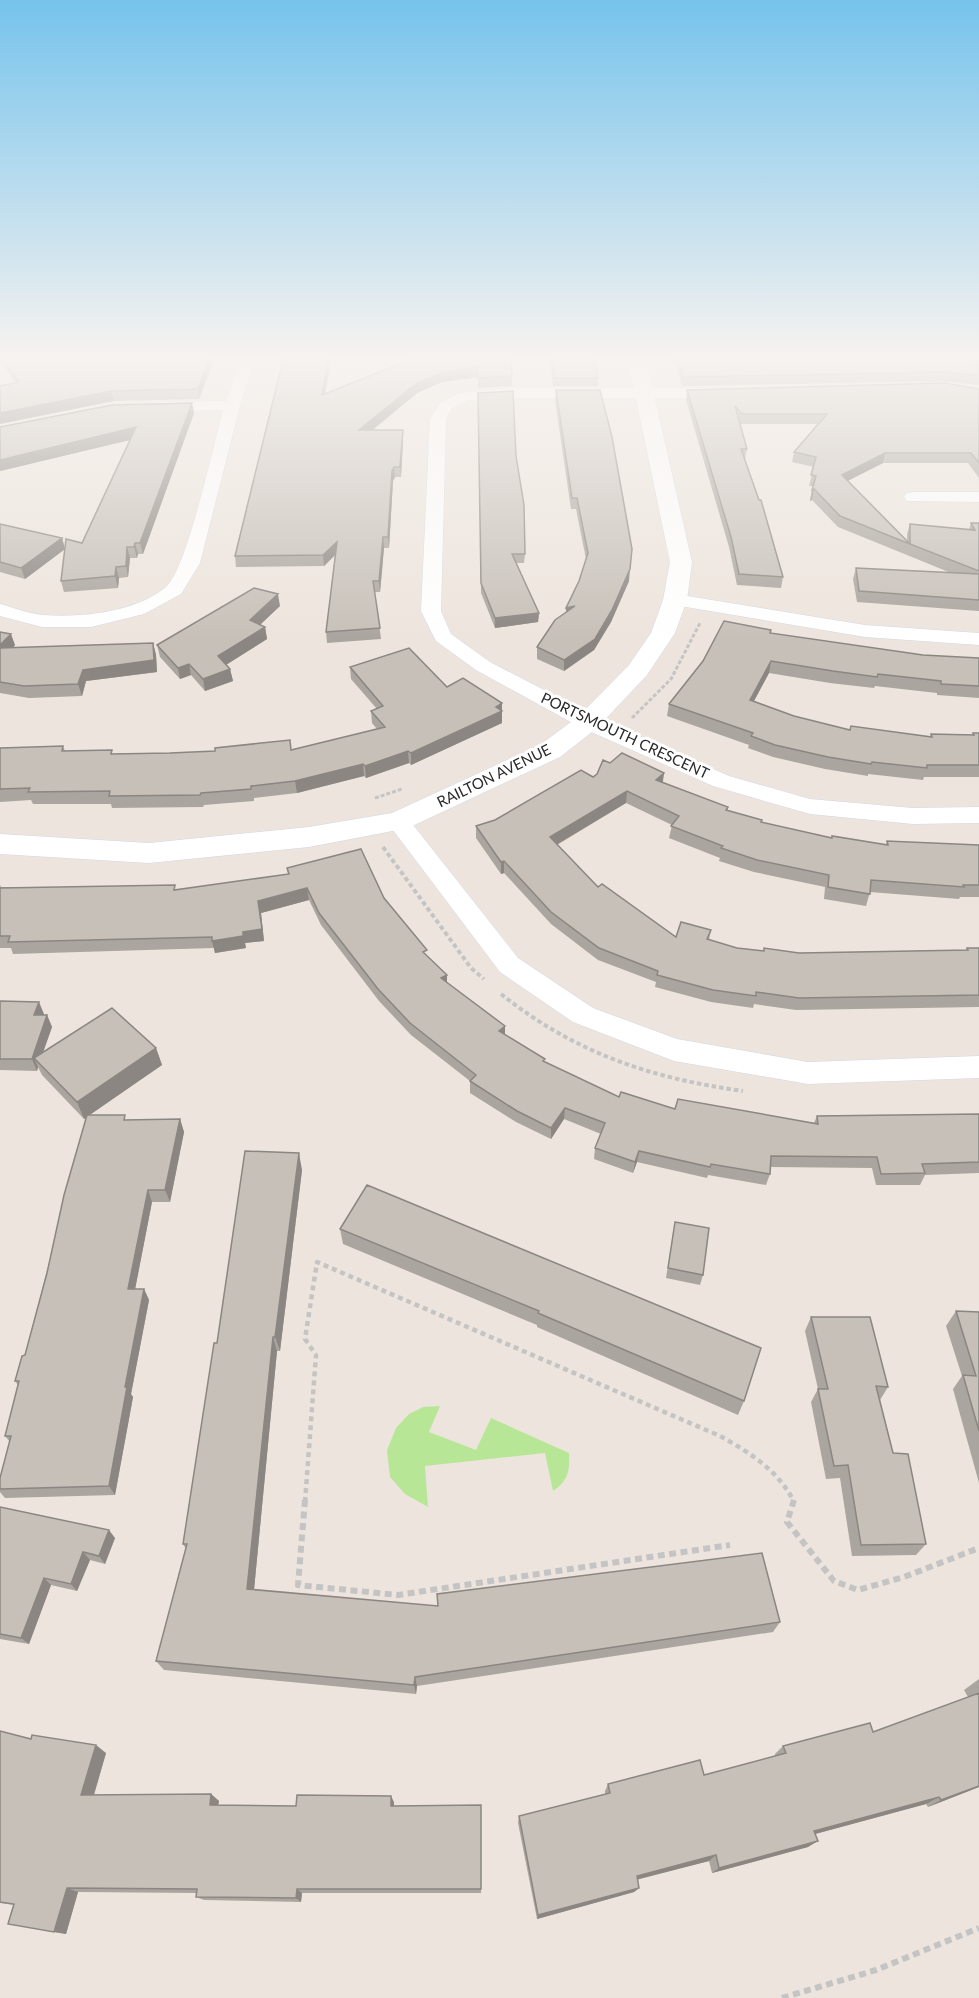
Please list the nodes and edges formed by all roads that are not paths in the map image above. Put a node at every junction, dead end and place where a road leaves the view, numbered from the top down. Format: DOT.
graph roads {
  1 [pos="219,453"];
  2 [pos="437,453"];
  3 [pos="657,453"];
  4 [pos="914,497"];
  5 [pos="979,497"];
  6 [pos="675,600"];
  7 [pos="0,610"];
  8 [pos="979,639"];
  9 [pos="588,722"];
  10 [pos="979,815"];
  11 [pos="398,820"];
  12 [pos="0,844"];
  13 [pos="979,1067"];
  1 -- 7 [label="street"];
  2 -- 9 [label="street, PORTSMOUTH CRESCENT"];
  3 -- 6 [label="street, RAILTON AVENUE"];
  4 -- 5 [label="street"];
  6 -- 8 [label="street"];
  6 -- 9 [label="street, RAILTON AVENUE"];
  9 -- 10 [label="street, PORTSMOUTH CRESCENT"];
  9 -- 11 [label="street, RAILTON AVENUE"];
  11 -- 12 [label="street, RAILTON AVENUE"];
  11 -- 13 [label="street"];
}
